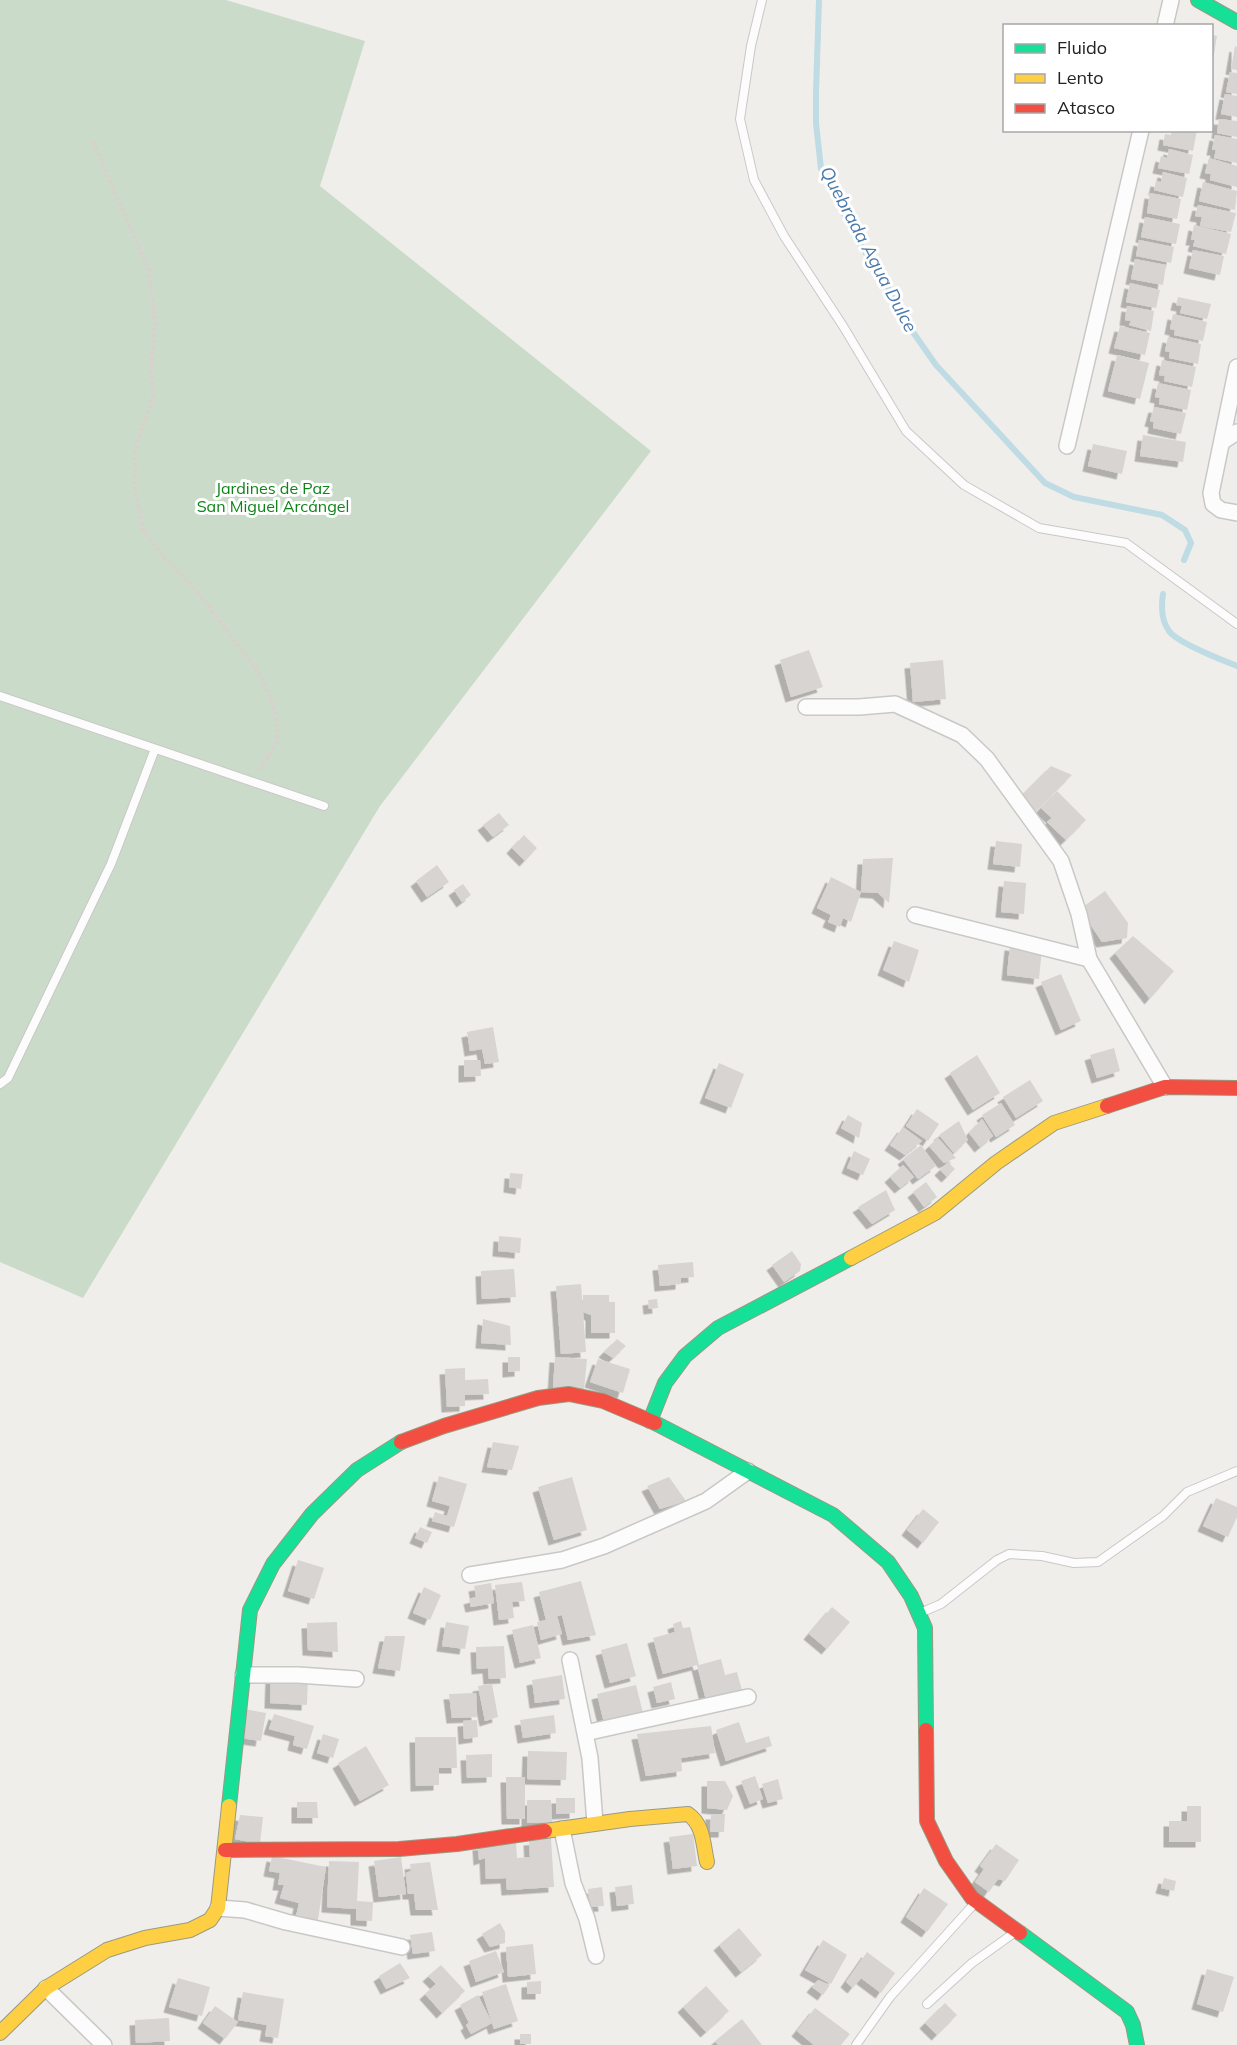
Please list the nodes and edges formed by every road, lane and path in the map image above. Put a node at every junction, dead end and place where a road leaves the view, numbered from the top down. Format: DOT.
graph roads {
  1 [pos="762,0"];
  2 [pos="1171,0"];
  3 [pos="1198,0"];
  4 [pos="1237,22"];
  5 [pos="1165,24"];
  6 [pos="1141,132"];
  7 [pos="93,142"];
  8 [pos="1237,367"];
  9 [pos="1237,432"];
  10 [pos="1222,442"];
  11 [pos="1067,446"];
  12 [pos="1237,513"];
  13 [pos="1237,624"];
  14 [pos="0,696"];
  15 [pos="807,707"];
  16 [pos="155,749"];
  17 [pos="251,781"];
  18 [pos="324,806"];
  19 [pos="915,915"];
  20 [pos="1089,959"];
  21 [pos="0,1084"];
  22 [pos="1165,1087"];
  23 [pos="1237,1088"];
  24 [pos="650,1420"];
  25 [pos="747,1471"];
  26 [pos="1237,1471"];
  27 [pos="470,1575"];
  28 [pos="919,1613"];
  29 [pos="570,1660"];
  30 [pos="243,1675"];
  31 [pos="356,1678"];
  32 [pos="748,1697"];
  33 [pos="585,1733"];
  34 [pos="595,1823"];
  35 [pos="562,1829"];
  36 [pos="225,1850"];
  37 [pos="707,1862"];
  38 [pos="976,1901"];
  39 [pos="218,1908"];
  40 [pos="1017,1931"];
  41 [pos="402,1947"];
  42 [pos="596,1956"];
  43 [pos="46,1988"];
  44 [pos="927,2004"];
  45 [pos="0,2033"];
  46 [pos="104,2045"];
  47 [pos="856,2045"];
  48 [pos="1137,2045"];
  1 -- 13 [label="lane"];
  2 -- 5 [label="street"];
  3 -- 4 [label="street"];
  6 -- 11 [label="street"];
  7 -- 17 [label="path"];
  8 -- 10 [label="street"];
  9 -- 10 [label="street"];
  10 -- 12 [label="street"];
  14 -- 16 [label="lane"];
  15 -- 20 [label="street"];
  16 -- 17 [label="lane"];
  16 -- 21 [label="lane"];
  17 -- 18 [label="lane"];
  19 -- 20 [label="street"];
  20 -- 22 [label="street"];
  22 -- 23 [label="street"];
  22 -- 24 [label="street"];
  24 -- 25 [label="street"];
  24 -- 30 [label="street"];
  25 -- 27 [label="street"];
  25 -- 28 [label="street"];
  26 -- 28 [label="lane"];
  28 -- 38 [label="street"];
  29 -- 33 [label="street"];
  30 -- 31 [label="street"];
  30 -- 36 [label="street"];
  32 -- 33 [label="street"];
  33 -- 34 [label="street"];
  34 -- 35 [label="street"];
  34 -- 37 [label="street"];
  35 -- 36 [label="street"];
  35 -- 42 [label="street"];
  36 -- 39 [label="street"];
  38 -- 40 [label="street"];
  38 -- 47 [label="lane"];
  39 -- 41 [label="street"];
  39 -- 43 [label="street"];
  40 -- 44 [label="lane"];
  40 -- 48 [label="street"];
  43 -- 45 [label="street"];
  43 -- 46 [label="street"];
}
